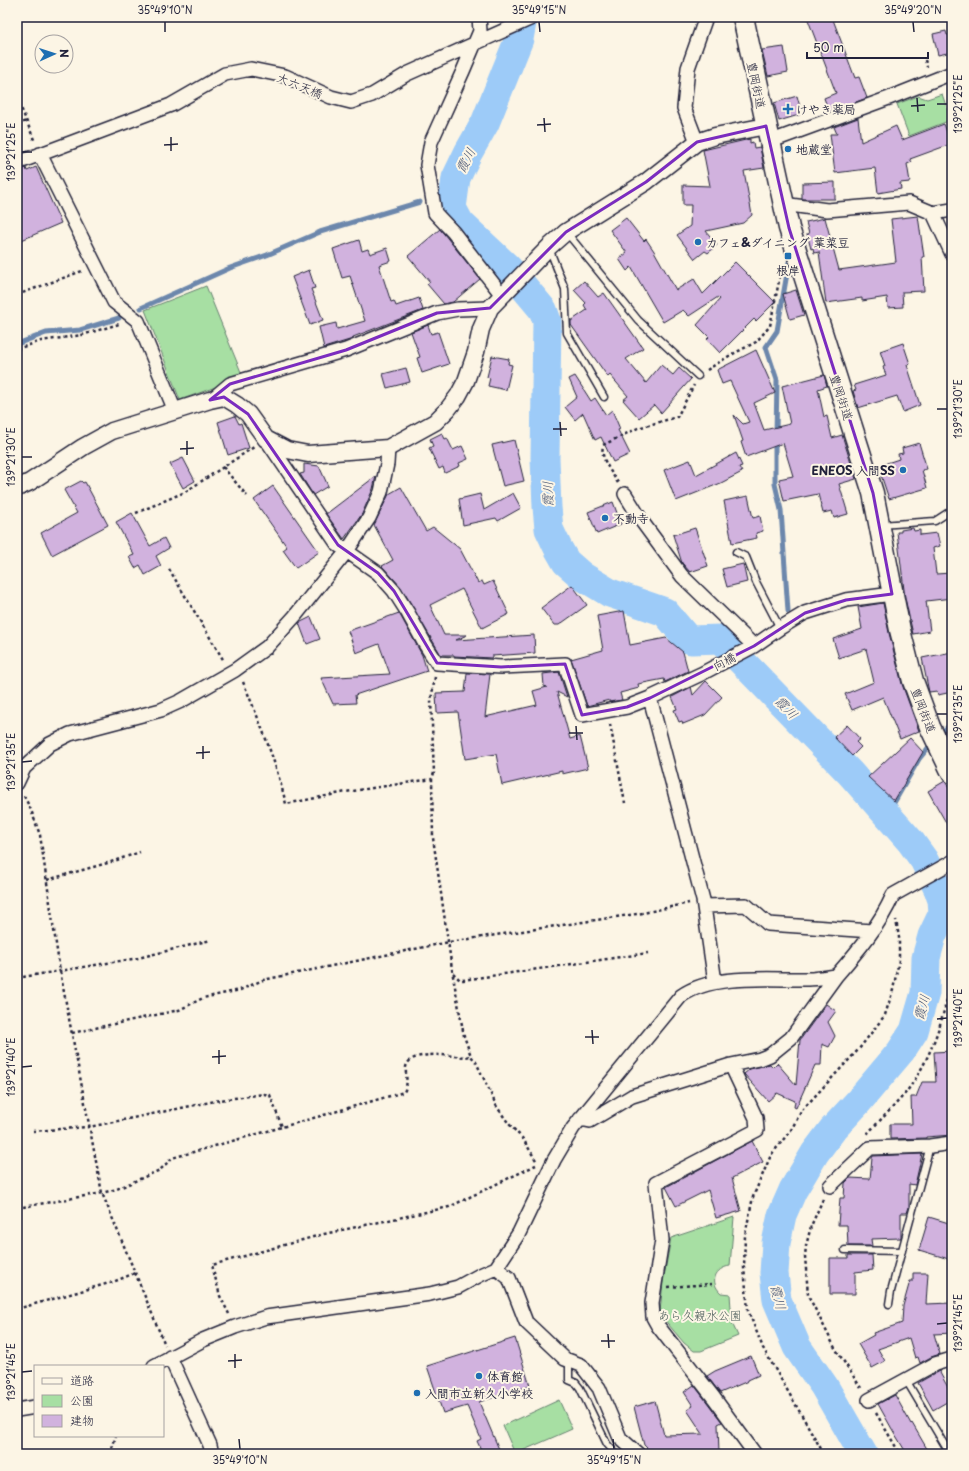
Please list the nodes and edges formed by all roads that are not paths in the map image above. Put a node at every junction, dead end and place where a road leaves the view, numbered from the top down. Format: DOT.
graph roads {
  1 [pos="479,17"];
  2 [pos="534,17"];
  3 [pos="706,17"];
  4 [pos="743,17"];
  5 [pos="477,44"];
  6 [pos="952,73"];
  7 [pos="768,134"];
  8 [pos="697,142"];
  9 [pos="40,154"];
  10 [pos="17,163"];
  11 [pos="783,204"];
  12 [pos="952,210"];
  13 [pos="933,213"];
  14 [pos="566,232"];
  15 [pos="545,252"];
  16 [pos="952,254"];
  17 [pos="504,293"];
  18 [pos="490,308"];
  19 [pos="698,376"];
  20 [pos="604,397"];
  21 [pos="210,400"];
  22 [pos="175,411"];
  23 [pos="266,439"];
  24 [pos="388,448"];
  25 [pos="17,488"];
  26 [pos="625,494"];
  27 [pos="952,510"];
  28 [pos="880,526"];
  29 [pos="347,552"];
  30 [pos="736,552"];
  31 [pos="892,594"];
  32 [pos="780,628"];
  33 [pos="750,648"];
  34 [pos="650,698"];
  35 [pos="951,769"];
  36 [pos="17,783"];
  37 [pos="948,864"];
  38 [pos="703,903"];
  39 [pos="872,931"];
  40 [pos="836,976"];
  41 [pos="715,982"];
  42 [pos="731,1065"];
  43 [pos="580,1120"];
  44 [pos="952,1143"];
  45 [pos="930,1146"];
  46 [pos="830,1186"];
  47 [pos="845,1250"];
  48 [pos="902,1252"];
  49 [pos="496,1268"];
  50 [pos="890,1304"];
  51 [pos="170,1357"];
  52 [pos="952,1360"];
  53 [pos="569,1361"];
  54 [pos="156,1365"];
  55 [pos="906,1380"];
  56 [pos="869,1400"];
  57 [pos="34,1407"];
  58 [pos="17,1410"];
  59 [pos="212,1454"];
  60 [pos="616,1454"];
  61 [pos="638,1454"];
  62 [pos="755,1454"];
  63 [pos="950,1454"];
  1 -- 5 [label="street"];
  2 -- 5 [label="street, 大六天橋"];
  3 -- 8 [label="street"];
  4 -- 7 [label="main road, 豊岡街道"];
  5 -- 9 [label="street, 大六天橋"];
  5 -- 17 [label="street"];
  6 -- 7 [label="street"];
  7 -- 8 [label="street"];
  7 -- 11 [label="main road, 豊岡街道"];
  8 -- 14 [label="street"];
  9 -- 10 [label="street, 大六天橋"];
  9 -- 22 [label="street"];
  11 -- 13 [label="street"];
  11 -- 28 [label="main road, 豊岡街道"];
  12 -- 13 [label="street"];
  13 -- 16 [label="street"];
  14 -- 15 [label="street"];
  14 -- 19 [label="lane"];
  15 -- 17 [label="street"];
  15 -- 20 [label="lane"];
  17 -- 18 [label="street"];
  18 -- 21 [label="street"];
  18 -- 24 [label="street"];
  21 -- 22 [label="street"];
  21 -- 23 [label="street"];
  22 -- 25 [label="street"];
  23 -- 24 [label="street"];
  23 -- 29 [label="street"];
  24 -- 29 [label="street"];
  26 -- 33 [label="street"];
  27 -- 28 [label="lane"];
  28 -- 31 [label="main road, 豊岡街道"];
  29 -- 34 [label="street, 向橋"];
  29 -- 36 [label="street"];
  30 -- 32 [label="lane"];
  31 -- 32 [label="street, 向橋"];
  31 -- 35 [label="main road, 豊岡街道"];
  32 -- 33 [label="street, 向橋"];
  33 -- 34 [label="street, 向橋"];
  34 -- 38 [label="street"];
  37 -- 39 [label="street"];
  38 -- 39 [label="street"];
  38 -- 41 [label="street"];
  39 -- 40 [label="street"];
  40 -- 41 [label="street"];
  40 -- 42 [label="street"];
  41 -- 43 [label="street"];
  42 -- 43 [label="street"];
  42 -- 62 [label="street"];
  43 -- 49 [label="street"];
  44 -- 45 [label="street"];
  45 -- 46 [label="street"];
  45 -- 48 [label="lane"];
  47 -- 48 [label="lane"];
  48 -- 50 [label="lane"];
  49 -- 51 [label="street"];
  49 -- 53 [label="street"];
  51 -- 54 [label="street"];
  51 -- 59 [label="street"];
  52 -- 55 [label="street"];
  53 -- 60 [label="lane"];
  53 -- 61 [label="street"];
  55 -- 56 [label="street"];
  55 -- 63 [label="lane"];
  57 -- 58 [label="street"];
}
